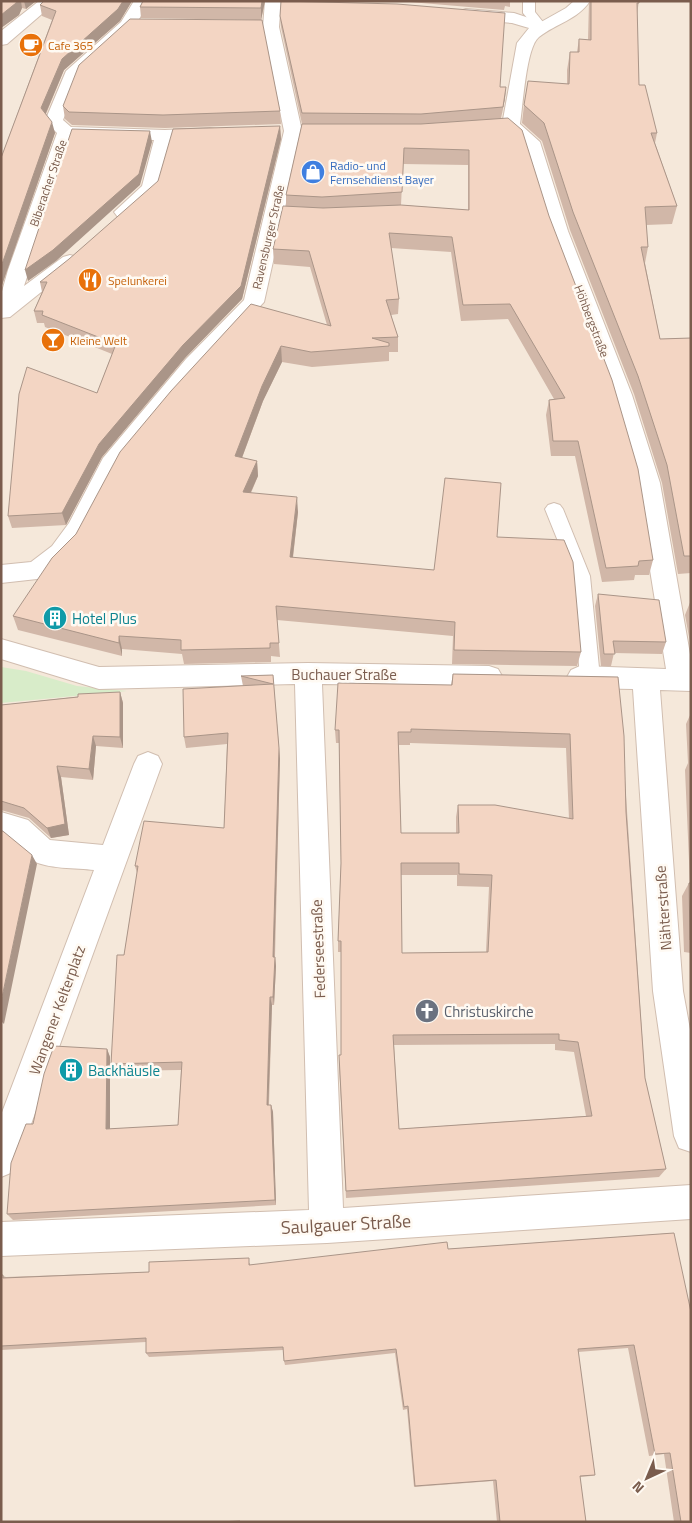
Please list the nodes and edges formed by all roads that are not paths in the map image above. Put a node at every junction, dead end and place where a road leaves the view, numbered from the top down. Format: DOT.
graph roads {
  1 [pos="49,1"];
  2 [pos="529,1"];
  3 [pos="582,1"];
  4 [pos="134,2"];
  5 [pos="273,3"];
  6 [pos="292,6"];
  7 [pos="446,12"];
  8 [pos="127,25"];
  9 [pos="146,25"];
  10 [pos="252,26"];
  11 [pos="271,27"];
  12 [pos="541,27"];
  13 [pos="1,40"];
  14 [pos="66,132"];
  15 [pos="224,133"];
  16 [pos="165,135"];
  17 [pos="110,225"];
  18 [pos="82,250"];
  19 [pos="4,310"];
  20 [pos="554,509"];
  21 [pos="1,574"];
  22 [pos="1,649"];
  23 [pos="308,673"];
  24 [pos="512,676"];
  25 [pos="560,677"];
  26 [pos="590,678"];
  27 [pos="646,678"];
  28 [pos="686,679"];
  29 [pos="148,764"];
  30 [pos="1,824"];
  31 [pos="113,859"];
  32 [pos="682,1017"];
  33 [pos="691,1136"];
  34 [pos="1,1160"];
  35 [pos="691,1202"];
  36 [pos="327,1226"];
  37 [pos="1,1239"];
  1 -- 13 [label="street"];
  2 -- 12 [label="lane"];
  3 -- 12 [label="street, Höhbergstraße"];
  4 -- 8 [label="street, Biberacher Straße"];
  5 -- 6 [label="street"];
  5 -- 11 [label="street, Ravensburger Straße"];
  7 -- 12 [label="street"];
  8 -- 9 [label="street"];
  8 -- 14 [label="street, Biberacher Straße"];
  10 -- 11 [label="street"];
  11 -- 21 [label="street, Ravensburger Straße"];
  12 -- 28 [label="street, Höhbergstraße"];
  14 -- 16 [label="street"];
  14 -- 19 [label="street, Biberacher Straße"];
  15 -- 16 [label="street"];
  16 -- 17 [label="street"];
  18 -- 19 [label="street"];
  20 -- 26 [label="lane"];
  22 -- 23 [label="street, Buchauer Straße"];
  23 -- 24 [label="street, Buchauer Straße"];
  23 -- 36 [label="street, Federseestraße"];
  25 -- 26 [label="street"];
  26 -- 27 [label="street"];
  27 -- 28 [label="street"];
  27 -- 32 [label="street, Nähterstraße"];
  29 -- 31 [label="street, Wangener Kelterplatz"];
  30 -- 31 [label="street"];
  31 -- 34 [label="street, Wangener Kelterplatz"];
  32 -- 33 [label="street, Nähterstraße"];
  35 -- 36 [label="street, Saulgauer Straße"];
  36 -- 37 [label="street, Saulgauer Straße"];
}
